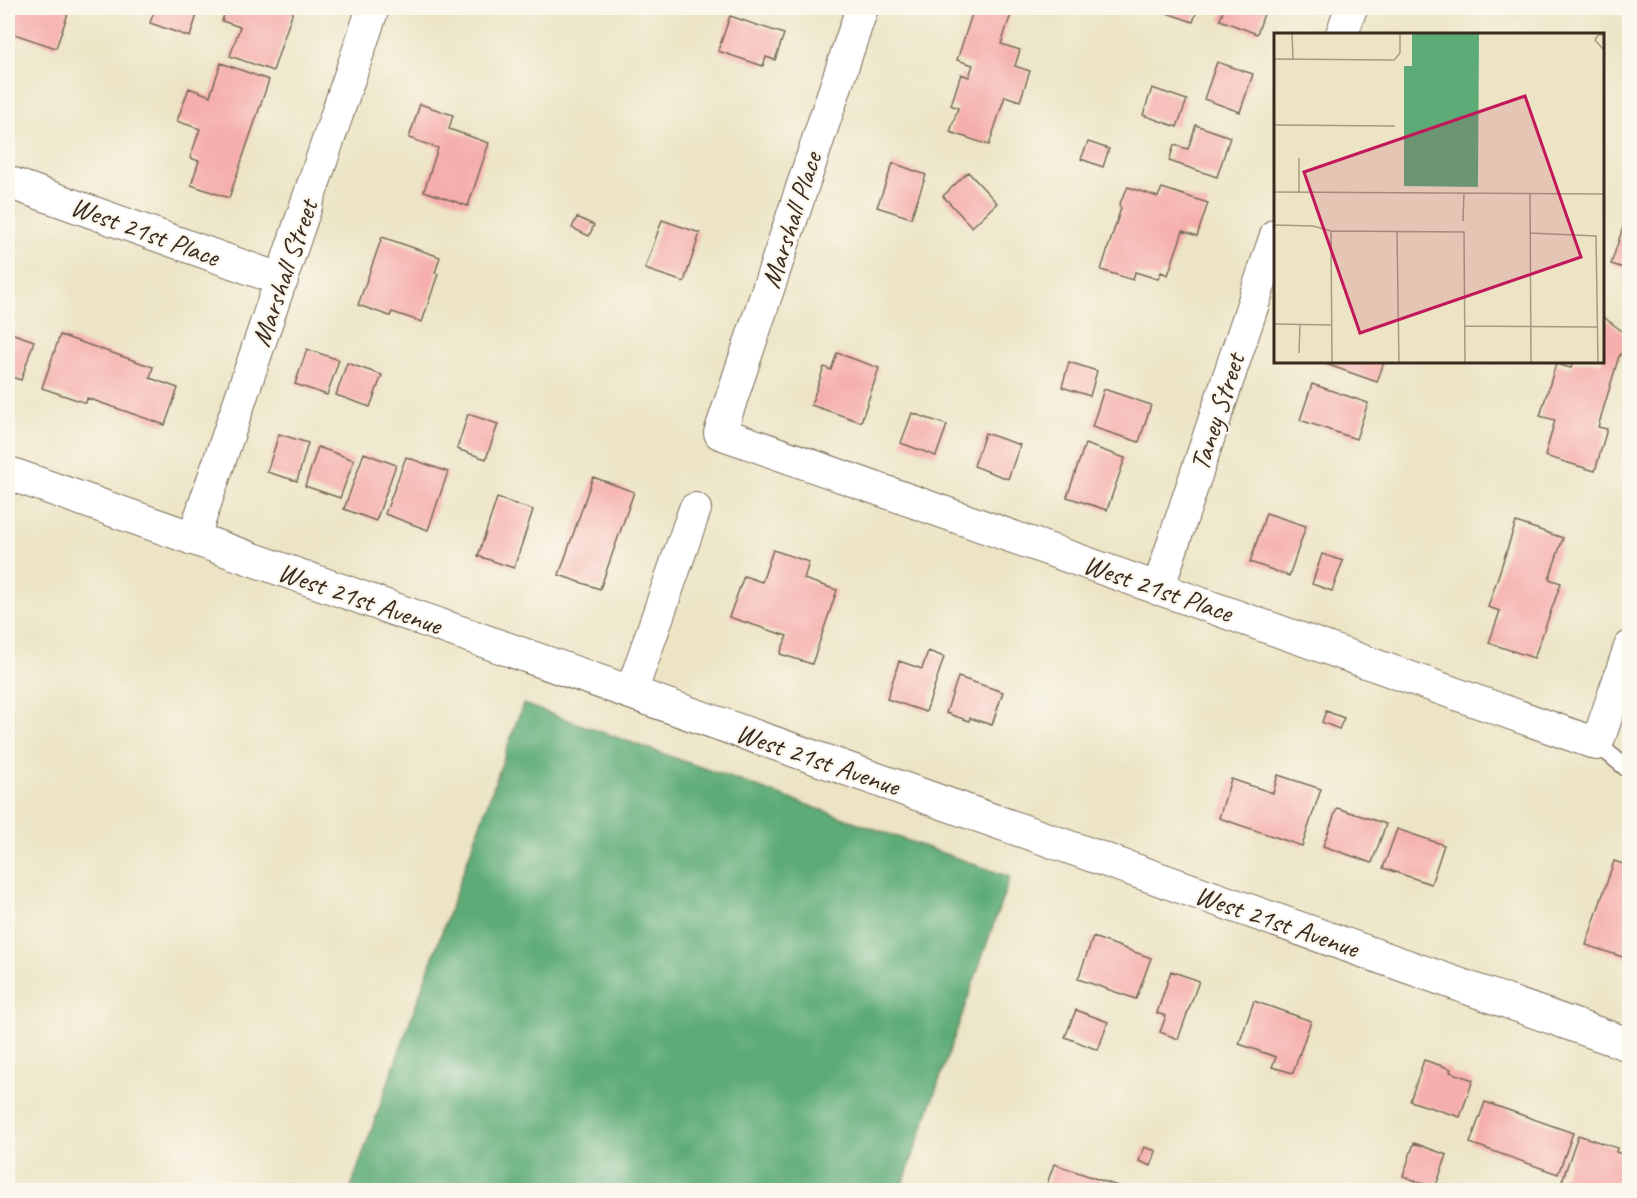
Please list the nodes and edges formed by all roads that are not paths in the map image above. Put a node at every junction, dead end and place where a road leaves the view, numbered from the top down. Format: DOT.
graph roads {
  1 [pos="373,8"];
  2 [pos="862,8"];
  3 [pos="1351,8"];
  4 [pos="1342,33"];
  5 [pos="8,182"];
  6 [pos="1274,238"];
  7 [pos="282,280"];
  8 [pos="720,433"];
  9 [pos="8,473"];
  10 [pos="695,509"];
  11 [pos="193,539"];
  12 [pos="1158,588"];
  13 [pos="1629,647"];
  14 [pos="631,693"];
  15 [pos="1597,744"];
  16 [pos="1629,771"];
  17 [pos="1629,1045"];
  1 -- 7 [label="street, Marshall Street"];
  2 -- 8 [label="street, Marshall Place"];
  3 -- 4 [label="street"];
  5 -- 7 [label="street, West 21st Place"];
  6 -- 12 [label="street, Taney Street"];
  7 -- 11 [label="street, Marshall Street"];
  8 -- 12 [label="street, West 21st Place"];
  9 -- 11 [label="street, West 21st Avenue"];
  10 -- 14 [label="street"];
  11 -- 14 [label="street, West 21st Avenue"];
  12 -- 15 [label="street, West 21st Place"];
  13 -- 15 [label="street"];
  14 -- 17 [label="street, West 21st Avenue"];
  15 -- 16 [label="lane"];
}
